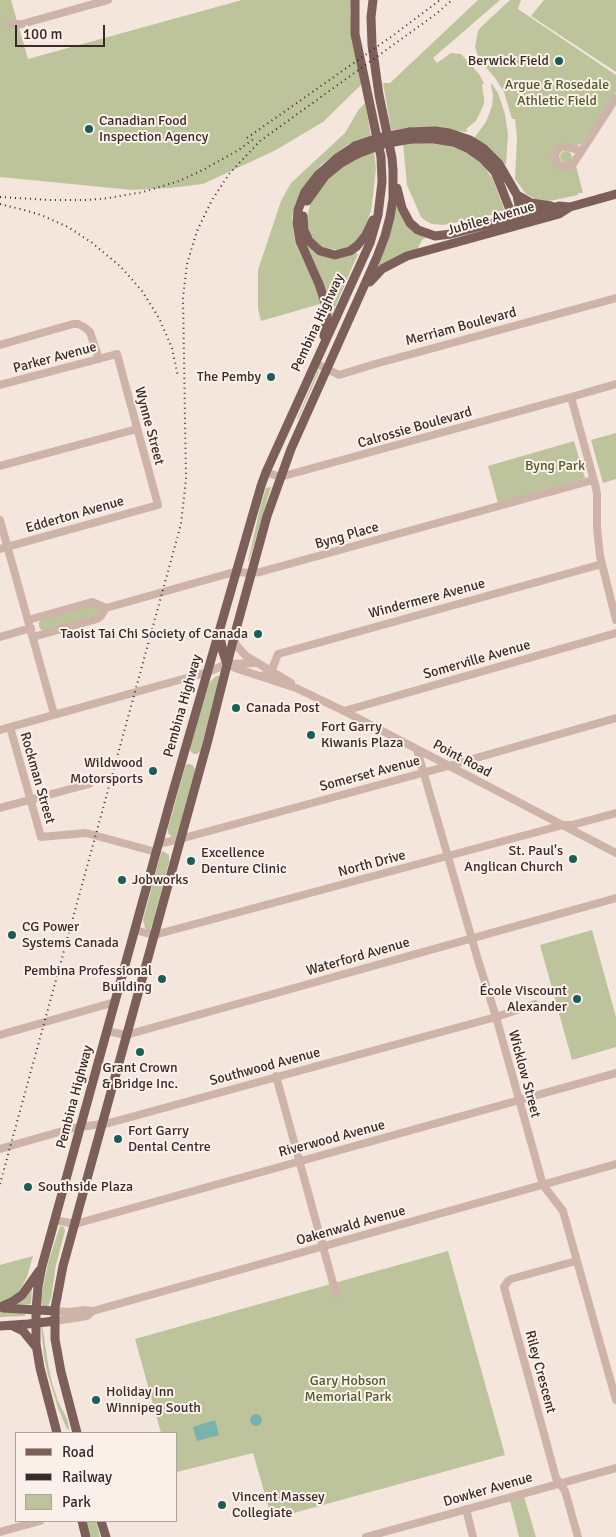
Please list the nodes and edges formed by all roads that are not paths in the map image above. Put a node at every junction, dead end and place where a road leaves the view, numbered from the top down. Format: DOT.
graph roads {
  1 [pos="108,0"];
  2 [pos="355,0"];
  3 [pos="372,0"];
  4 [pos="9,25"];
  5 [pos="616,98"];
  6 [pos="411,135"];
  7 [pos="356,150"];
  8 [pos="581,151"];
  9 [pos="393,170"];
  10 [pos="382,188"];
  11 [pos="616,194"];
  12 [pos="517,195"];
  13 [pos="559,206"];
  14 [pos="570,207"];
  15 [pos="518,221"];
  16 [pos="362,291"];
  17 [pos="616,298"];
  18 [pos="0,345"];
  19 [pos="320,351"];
  20 [pos="117,354"];
  21 [pos="98,360"];
  22 [pos="315,364"];
  23 [pos="327,369"];
  24 [pos="616,384"];
  25 [pos="0,385"];
  26 [pos="571,397"];
  27 [pos="137,429"];
  28 [pos="0,466"];
  29 [pos="266,472"];
  30 [pos="280,477"];
  31 [pos="593,480"];
  32 [pos="158,505"];
  33 [pos="0,520"];
  34 [pos="4,548"];
  35 [pos="602,564"];
  36 [pos="236,572"];
  37 [pos="251,573"];
  38 [pos="106,608"];
  39 [pos="28,620"];
  40 [pos="616,620"];
  41 [pos="31,628"];
  42 [pos="220,633"];
  43 [pos="616,633"];
  44 [pos="0,637"];
  45 [pos="33,637"];
  46 [pos="234,637"];
  47 [pos="256,663"];
  48 [pos="227,664"];
  49 [pos="271,671"];
  50 [pos="208,672"];
  51 [pos="260,676"];
  52 [pos="296,688"];
  53 [pos="344,711"];
  54 [pos="54,714"];
  55 [pos="616,718"];
  56 [pos="10,727"];
  57 [pos="0,730"];
  58 [pos="418,750"];
  59 [pos="448,766"];
  60 [pos="424,772"];
  61 [pos="88,784"];
  62 [pos="31,800"];
  63 [pos="0,808"];
  64 [pos="616,813"];
  65 [pos="540,814"];
  66 [pos="587,821"];
  67 [pos="563,825"];
  68 [pos="539,832"];
  69 [pos="583,836"];
  70 [pos="180,839"];
  71 [pos="157,848"];
  72 [pos="616,853"];
  73 [pos="448,856"];
  74 [pos="616,898"];
  75 [pos="135,930"];
  76 [pos="154,935"];
  77 [pos="472,939"];
  78 [pos="115,1002"];
  79 [pos="535,1004"];
  80 [pos="496,1016"];
  81 [pos="107,1031"];
  82 [pos="0,1035"];
  83 [pos="126,1035"];
  84 [pos="616,1073"];
  85 [pos="276,1076"];
  86 [pos="518,1100"];
  87 [pos="102,1125"];
  88 [pos="81,1126"];
  89 [pos="0,1149"];
  90 [pos="300,1161"];
  91 [pos="616,1164"];
  92 [pos="543,1185"];
  93 [pos="55,1220"];
  94 [pos="74,1224"];
  95 [pos="323,1246"];
  96 [pos="576,1261"];
  97 [pos="42,1266"];
  98 [pos="336,1294"];
  99 [pos="0,1307"];
  100 [pos="36,1310"];
  101 [pos="55,1311"];
  102 [pos="93,1311"];
  103 [pos="55,1321"];
  104 [pos="35,1323"];
  105 [pos="10,1325"];
  106 [pos="0,1326"];
  107 [pos="37,1351"];
  108 [pos="616,1400"];
  109 [pos="57,1432"];
  110 [pos="77,1432"];
  111 [pos="616,1468"];
  112 [pos="560,1483"];
  113 [pos="466,1509"];
  114 [pos="36,1522"];
  115 [pos="82,1522"];
  116 [pos="101,1522"];
  117 [pos="0,1532"];
  118 [pos="382,1535"];
  119 [pos="86,1537"];
  120 [pos="106,1537"];
  121 [pos="366,1537"];
  122 [pos="474,1537"];
  123 [pos="578,1537"];
  1 -- 4 [label="street"];
  2 -- 10 [label="main road, Pembina Highway"];
  3 -- 9 [label="main road, Pembina Highway"];
  5 -- 8 [label="street"];
  6 -- 7 [label="main road, bridge"];
  6 -- 12 [label="main road"];
  6 -- 15 [label="main road"];
  7 -- 10 [label="main road"];
  7 -- 19 [label="main road"];
  9 -- 15 [label="main road, Jubilee Avenue"];
  9 -- 16 [label="main road, Pembina Highway"];
  10 -- 19 [label="main road, Pembina Highway"];
  11 -- 14 [label="main road, Jubilee Avenue"];
  12 -- 13 [label="main road"];
  12 -- 15 [label="main road"];
  13 -- 14 [label="main road, Jubilee Avenue"];
  13 -- 15 [label="main road, Jubilee Avenue"];
  14 -- 15 [label="main road, Jubilee Avenue"];
  15 -- 16 [label="main road, Jubilee Avenue"];
  16 -- 23 [label="main road, Pembina Highway"];
  17 -- 23 [label="street, Merriam Boulevard"];
  18 -- 21 [label="street"];
  19 -- 22 [label="main road, Pembina Highway"];
  20 -- 21 [label="street, Parker Avenue"];
  20 -- 27 [label="street, Wynne Street"];
  21 -- 25 [label="street, Parker Avenue"];
  22 -- 23 [label="street, Merriam Boulevard"];
  22 -- 29 [label="main road, Pembina Highway"];
  23 -- 30 [label="main road, Pembina Highway"];
  24 -- 26 [label="street, Calrossie Boulevard"];
  26 -- 30 [label="street, Calrossie Boulevard"];
  26 -- 31 [label="street"];
  27 -- 28 [label="street"];
  27 -- 32 [label="street, Wynne Street"];
  29 -- 30 [label="street"];
  29 -- 36 [label="main road, Pembina Highway"];
  30 -- 37 [label="main road, Pembina Highway"];
  31 -- 35 [label="street"];
  31 -- 37 [label="street, Byng Place"];
  32 -- 34 [label="street, Edderton Avenue"];
  33 -- 34 [label="street"];
  34 -- 39 [label="street"];
  35 -- 40 [label="street"];
  35 -- 49 [label="street, Windermere Avenue"];
  36 -- 37 [label="street, Byng Place"];
  36 -- 38 [label="street, Byng Place"];
  36 -- 42 [label="main road, Pembina Highway"];
  37 -- 46 [label="main road, Pembina Highway"];
  38 -- 39 [label="street, Byng Place"];
  38 -- 45 [label="street, Byng Place"];
  39 -- 41 [label="street"];
  41 -- 44 [label="street"];
  41 -- 45 [label="street"];
  42 -- 48 [label="main road"];
  42 -- 50 [label="main road, Pembina Highway"];
  43 -- 53 [label="street, Somerville Avenue"];
  45 -- 54 [label="street"];
  46 -- 47 [label="street"];
  46 -- 48 [label="main road, Pembina Highway"];
  47 -- 48 [label="street"];
  47 -- 49 [label="street, Point Road"];
  48 -- 50 [label="street"];
  48 -- 51 [label="street, Point Road"];
  48 -- 70 [label="main road, Pembina Highway"];
  49 -- 51 [label="street"];
  49 -- 52 [label="street, Point Road"];
  50 -- 54 [label="street"];
  50 -- 71 [label="main road, Pembina Highway"];
  51 -- 52 [label="street, Point Road"];
  52 -- 53 [label="street, Point Road"];
  53 -- 58 [label="street, Point Road"];
  54 -- 56 [label="street"];
  55 -- 59 [label="street, Somerset Avenue"];
  56 -- 57 [label="street"];
  56 -- 62 [label="street, Rockman Street"];
  58 -- 59 [label="street, Point Road"];
  58 -- 60 [label="street, Wicklow Street"];
  59 -- 60 [label="street, Somerset Avenue"];
  59 -- 65 [label="street, Point Road"];
  60 -- 70 [label="street, Somerset Avenue"];
  60 -- 73 [label="street, Wicklow Street"];
  61 -- 62 [label="street"];
  62 -- 63 [label="street"];
  62 -- 71 [label="street, Rockman Street"];
  64 -- 66 [label="street, North Drive"];
  65 -- 67 [label="street, Point Road"];
  65 -- 68 [label="street"];
  66 -- 67 [label="street, North Drive"];
  66 -- 69 [label="street"];
  67 -- 68 [label="street, North Drive"];
  67 -- 69 [label="street, Point Road"];
  68 -- 73 [label="street, North Drive"];
  69 -- 72 [label="street, Point Road"];
  70 -- 71 [label="street, Somerset Avenue"];
  70 -- 76 [label="main road, Pembina Highway"];
  71 -- 75 [label="main road, Pembina Highway"];
  73 -- 76 [label="street, North Drive"];
  73 -- 77 [label="street, Wicklow Street"];
  74 -- 77 [label="street, Waterford Avenue"];
  75 -- 76 [label="street, North Drive"];
  75 -- 78 [label="main road, Pembina Highway"];
  76 -- 83 [label="main road, Pembina Highway"];
  77 -- 80 [label="street, Wicklow Street"];
  77 -- 83 [label="street, Waterford Avenue"];
  78 -- 81 [label="main road, Pembina Highway"];
  78 -- 82 [label="street"];
  79 -- 80 [label="street, Southwood Avenue"];
  80 -- 85 [label="street, Southwood Avenue"];
  80 -- 86 [label="street, Wicklow Street"];
  81 -- 83 [label="street, Waterford Avenue"];
  81 -- 88 [label="main road, Pembina Highway"];
  83 -- 87 [label="main road, Pembina Highway"];
  84 -- 86 [label="street, Riverwood Avenue"];
  85 -- 87 [label="street, Southwood Avenue"];
  85 -- 90 [label="street"];
  86 -- 90 [label="street, Riverwood Avenue"];
  86 -- 92 [label="street, Wicklow Street"];
  87 -- 88 [label="street, Southwood Avenue"];
  87 -- 94 [label="main road, Pembina Highway"];
  88 -- 89 [label="street, Southwood Avenue"];
  88 -- 93 [label="main road, Pembina Highway"];
  90 -- 94 [label="street, Riverwood Avenue"];
  90 -- 95 [label="street"];
  91 -- 92 [label="street, Oakenwald Avenue"];
  92 -- 95 [label="street, Oakenwald Avenue"];
  92 -- 96 [label="street, Wicklow Street"];
  93 -- 94 [label="street, Riverwood Avenue"];
  93 -- 97 [label="main road, Pembina Highway"];
  94 -- 101 [label="main road, Pembina Highway"];
  95 -- 98 [label="street"];
  95 -- 102 [label="street, Oakenwald Avenue"];
  96 -- 108 [label="street, Wicklow Street"];
  96 -- 112 [label="street, Riley Crescent"];
  97 -- 99 [label="main road"];
  97 -- 100 [label="main road, Pembina Highway"];
  99 -- 100 [label="main road"];
  100 -- 101 [label="main road"];
  100 -- 104 [label="main road, Pembina Highway"];
  101 -- 102 [label="street, Oakenwald Avenue"];
  101 -- 103 [label="main road, Pembina Highway"];
  102 -- 103 [label="street, Oakenwald Avenue"];
  103 -- 104 [label="main road"];
  103 -- 110 [label="main road, Pembina Highway"];
  104 -- 105 [label="main road"];
  104 -- 107 [label="main road, Pembina Highway"];
  105 -- 106 [label="main road"];
  105 -- 107 [label="main road"];
  107 -- 109 [label="main road, Pembina Highway"];
  111 -- 112 [label="street, Dowker Avenue"];
  112 -- 113 [label="street, Dowker Avenue"];
  112 -- 123 [label="street, Riley Crescent"];
  113 -- 118 [label="street, Dowker Avenue"];
  113 -- 122 [label="street"];
  114 -- 117 [label="street"];
  115 -- 119 [label="main road"];
  116 -- 120 [label="main road"];
  118 -- 121 [label="street, Dowker Avenue"];
}
